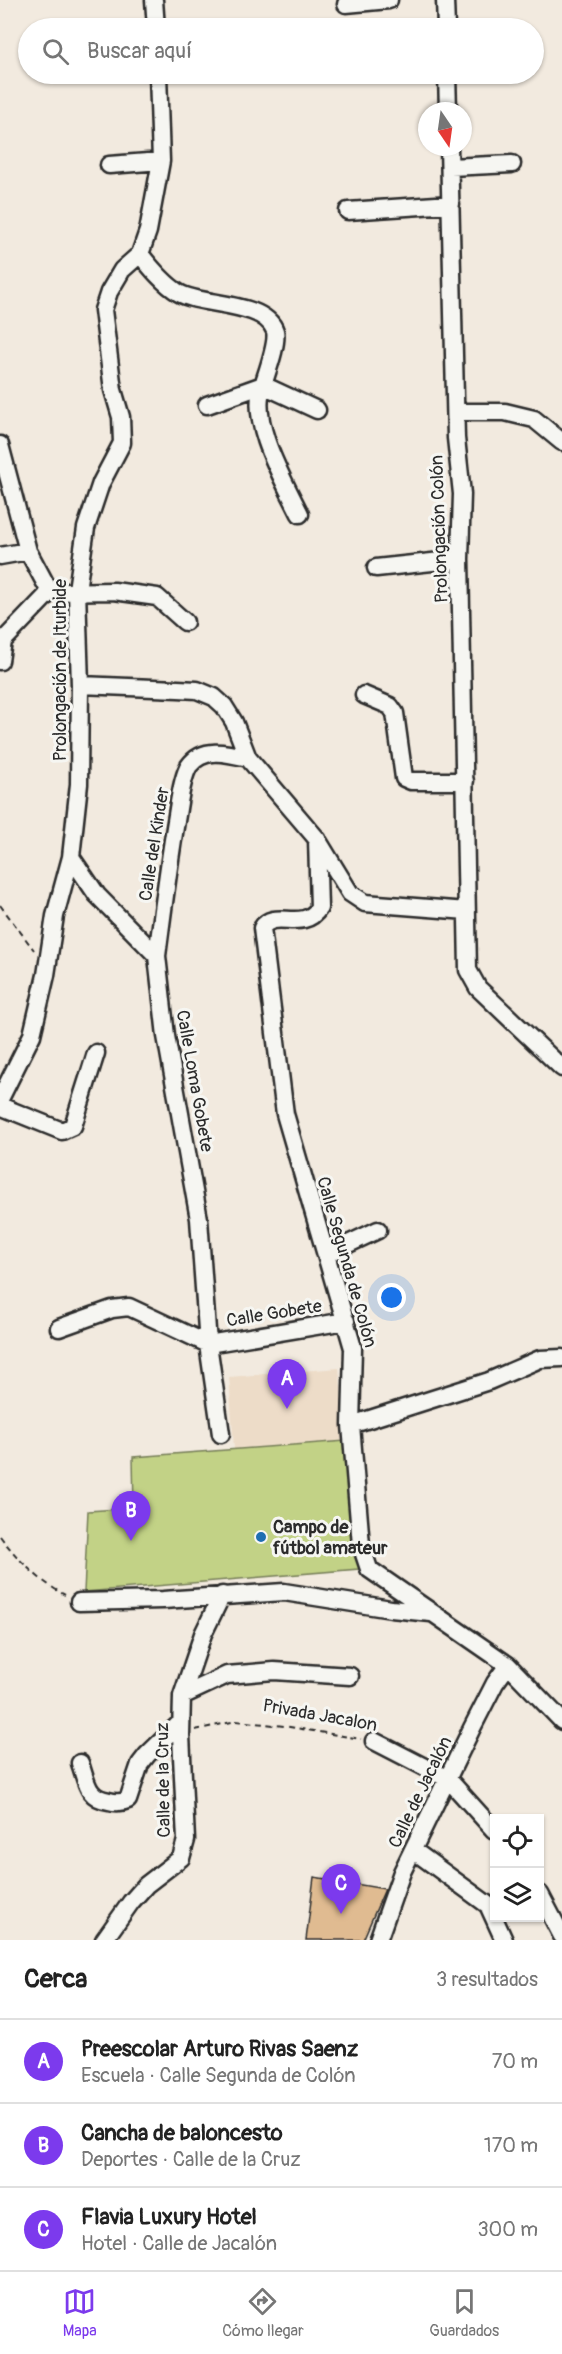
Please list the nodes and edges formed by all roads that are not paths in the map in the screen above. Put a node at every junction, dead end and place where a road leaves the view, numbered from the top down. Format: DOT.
graph roads {
  1 [pos="154,0"];
  2 [pos="388,0"];
  3 [pos="446,0"];
  4 [pos="346,4"];
  5 [pos="155,18"];
  6 [pos="446,18"];
  7 [pos="158,84"];
  8 [pos="447,84"];
  9 [pos="448,102"];
  10 [pos="449,156"];
  11 [pos="161,161"];
  12 [pos="512,164"];
  13 [pos="109,165"];
  14 [pos="450,167"];
  15 [pos="451,204"];
  16 [pos="348,211"];
  17 [pos="140,254"];
  18 [pos="264,385"];
  19 [pos="207,405"];
  20 [pos="317,410"];
  21 [pos="456,412"];
  22 [pos="562,442"];
  23 [pos="0,445"];
  24 [pos="300,513"];
  25 [pos="28,551"];
  26 [pos="0,556"];
  27 [pos="460,559"];
  28 [pos="376,568"];
  29 [pos="77,590"];
  30 [pos="50,592"];
  31 [pos="185,622"];
  32 [pos="0,661"];
  33 [pos="80,685"];
  34 [pos="364,695"];
  35 [pos="248,758"];
  36 [pos="465,781"];
  37 [pos="317,839"];
  38 [pos="70,857"];
  39 [pos="467,911"];
  40 [pos="158,956"];
  41 [pos="96,1053"];
  42 [pos="562,1068"];
  43 [pos="0,1099"];
  44 [pos="0,1106"];
  45 [pos="378,1230"];
  46 [pos="327,1254"];
  47 [pos="346,1321"];
  48 [pos="59,1328"];
  49 [pos="208,1344"];
  50 [pos="558,1357"];
  51 [pos="351,1425"];
  52 [pos="221,1434"];
  53 [pos="222,1595"];
  54 [pos="79,1602"];
  55 [pos="435,1613"];
  56 [pos="508,1665"];
  57 [pos="350,1676"];
  58 [pos="182,1696"];
  59 [pos="562,1721"];
  60 [pos="181,1729"];
  61 [pos="374,1741"];
  62 [pos="80,1763"];
  63 [pos="448,1779"];
  64 [pos="490,1825"];
  65 [pos="413,1850"];
  66 [pos="544,1902"];
  67 [pos="562,1936"];
  68 [pos="104,1940"];
  69 [pos="378,1940"];
  70 [pos="504,1940"];
  1 -- 5 [label="street"];
  2 -- 4 [label="street"];
  3 -- 6 [label="street"];
  7 -- 11 [label="street, Prolongación de Iturbide"];
  8 -- 9 [label="street"];
  10 -- 14 [label="street, Prolongación Colón"];
  11 -- 13 [label="street"];
  11 -- 17 [label="street, Prolongación de Iturbide"];
  12 -- 14 [label="street"];
  14 -- 15 [label="street, Prolongación Colón"];
  15 -- 16 [label="street"];
  15 -- 21 [label="street, Prolongación Colón"];
  17 -- 18 [label="street"];
  17 -- 29 [label="street, Prolongación de Iturbide"];
  18 -- 19 [label="street"];
  18 -- 20 [label="street"];
  18 -- 24 [label="street"];
  21 -- 22 [label="street"];
  21 -- 27 [label="street, Prolongación Colón"];
  23 -- 25 [label="street"];
  25 -- 26 [label="street"];
  25 -- 30 [label="street"];
  27 -- 28 [label="street"];
  27 -- 36 [label="street, Prolongación Colón"];
  29 -- 30 [label="street"];
  29 -- 31 [label="street"];
  29 -- 33 [label="street, Prolongación de Iturbide"];
  30 -- 32 [label="street"];
  33 -- 35 [label="street"];
  33 -- 38 [label="street, Prolongación de Iturbide"];
  34 -- 36 [label="street"];
  35 -- 37 [label="street"];
  35 -- 40 [label="street, Calle del Kinder"];
  36 -- 39 [label="street, Prolongación Colón"];
  37 -- 39 [label="street"];
  37 -- 46 [label="street, Calle Segunda de Colón"];
  38 -- 40 [label="street"];
  38 -- 43 [label="street, Prolongación de Iturbide"];
  39 -- 42 [label="street, Prolongación Colón"];
  40 -- 49 [label="street, Calle Loma Gobete"];
  41 -- 44 [label="street"];
  45 -- 46 [label="street"];
  46 -- 47 [label="street, Calle Segunda de Colón"];
  47 -- 49 [label="street, Calle Gobete"];
  47 -- 51 [label="street, Calle Segunda de Colón"];
  48 -- 49 [label="street"];
  49 -- 52 [label="street, Calle Loma Gobete"];
  50 -- 51 [label="street"];
  51 -- 55 [label="street, Calle Segunda de Colón"];
  53 -- 54 [label="street"];
  53 -- 55 [label="street"];
  53 -- 58 [label="street, Calle de la Cruz"];
  55 -- 56 [label="street, Calle Segunda de Colón"];
  56 -- 59 [label="street, Calle Segunda de Colón"];
  56 -- 63 [label="street, Calle de Jacalón"];
  57 -- 58 [label="street"];
  58 -- 60 [label="street, Calle de la Cruz"];
  60 -- 62 [label="street"];
  60 -- 68 [label="street, Calle de la Cruz"];
  61 -- 63 [label="street, Privada Jacalon"];
  63 -- 64 [label="street, Privada Jacalon"];
  63 -- 65 [label="street, Calle de Jacalón"];
  65 -- 69 [label="street, Calle de Jacalón"];
  65 -- 70 [label="street"];
  66 -- 67 [label="street"];
}
